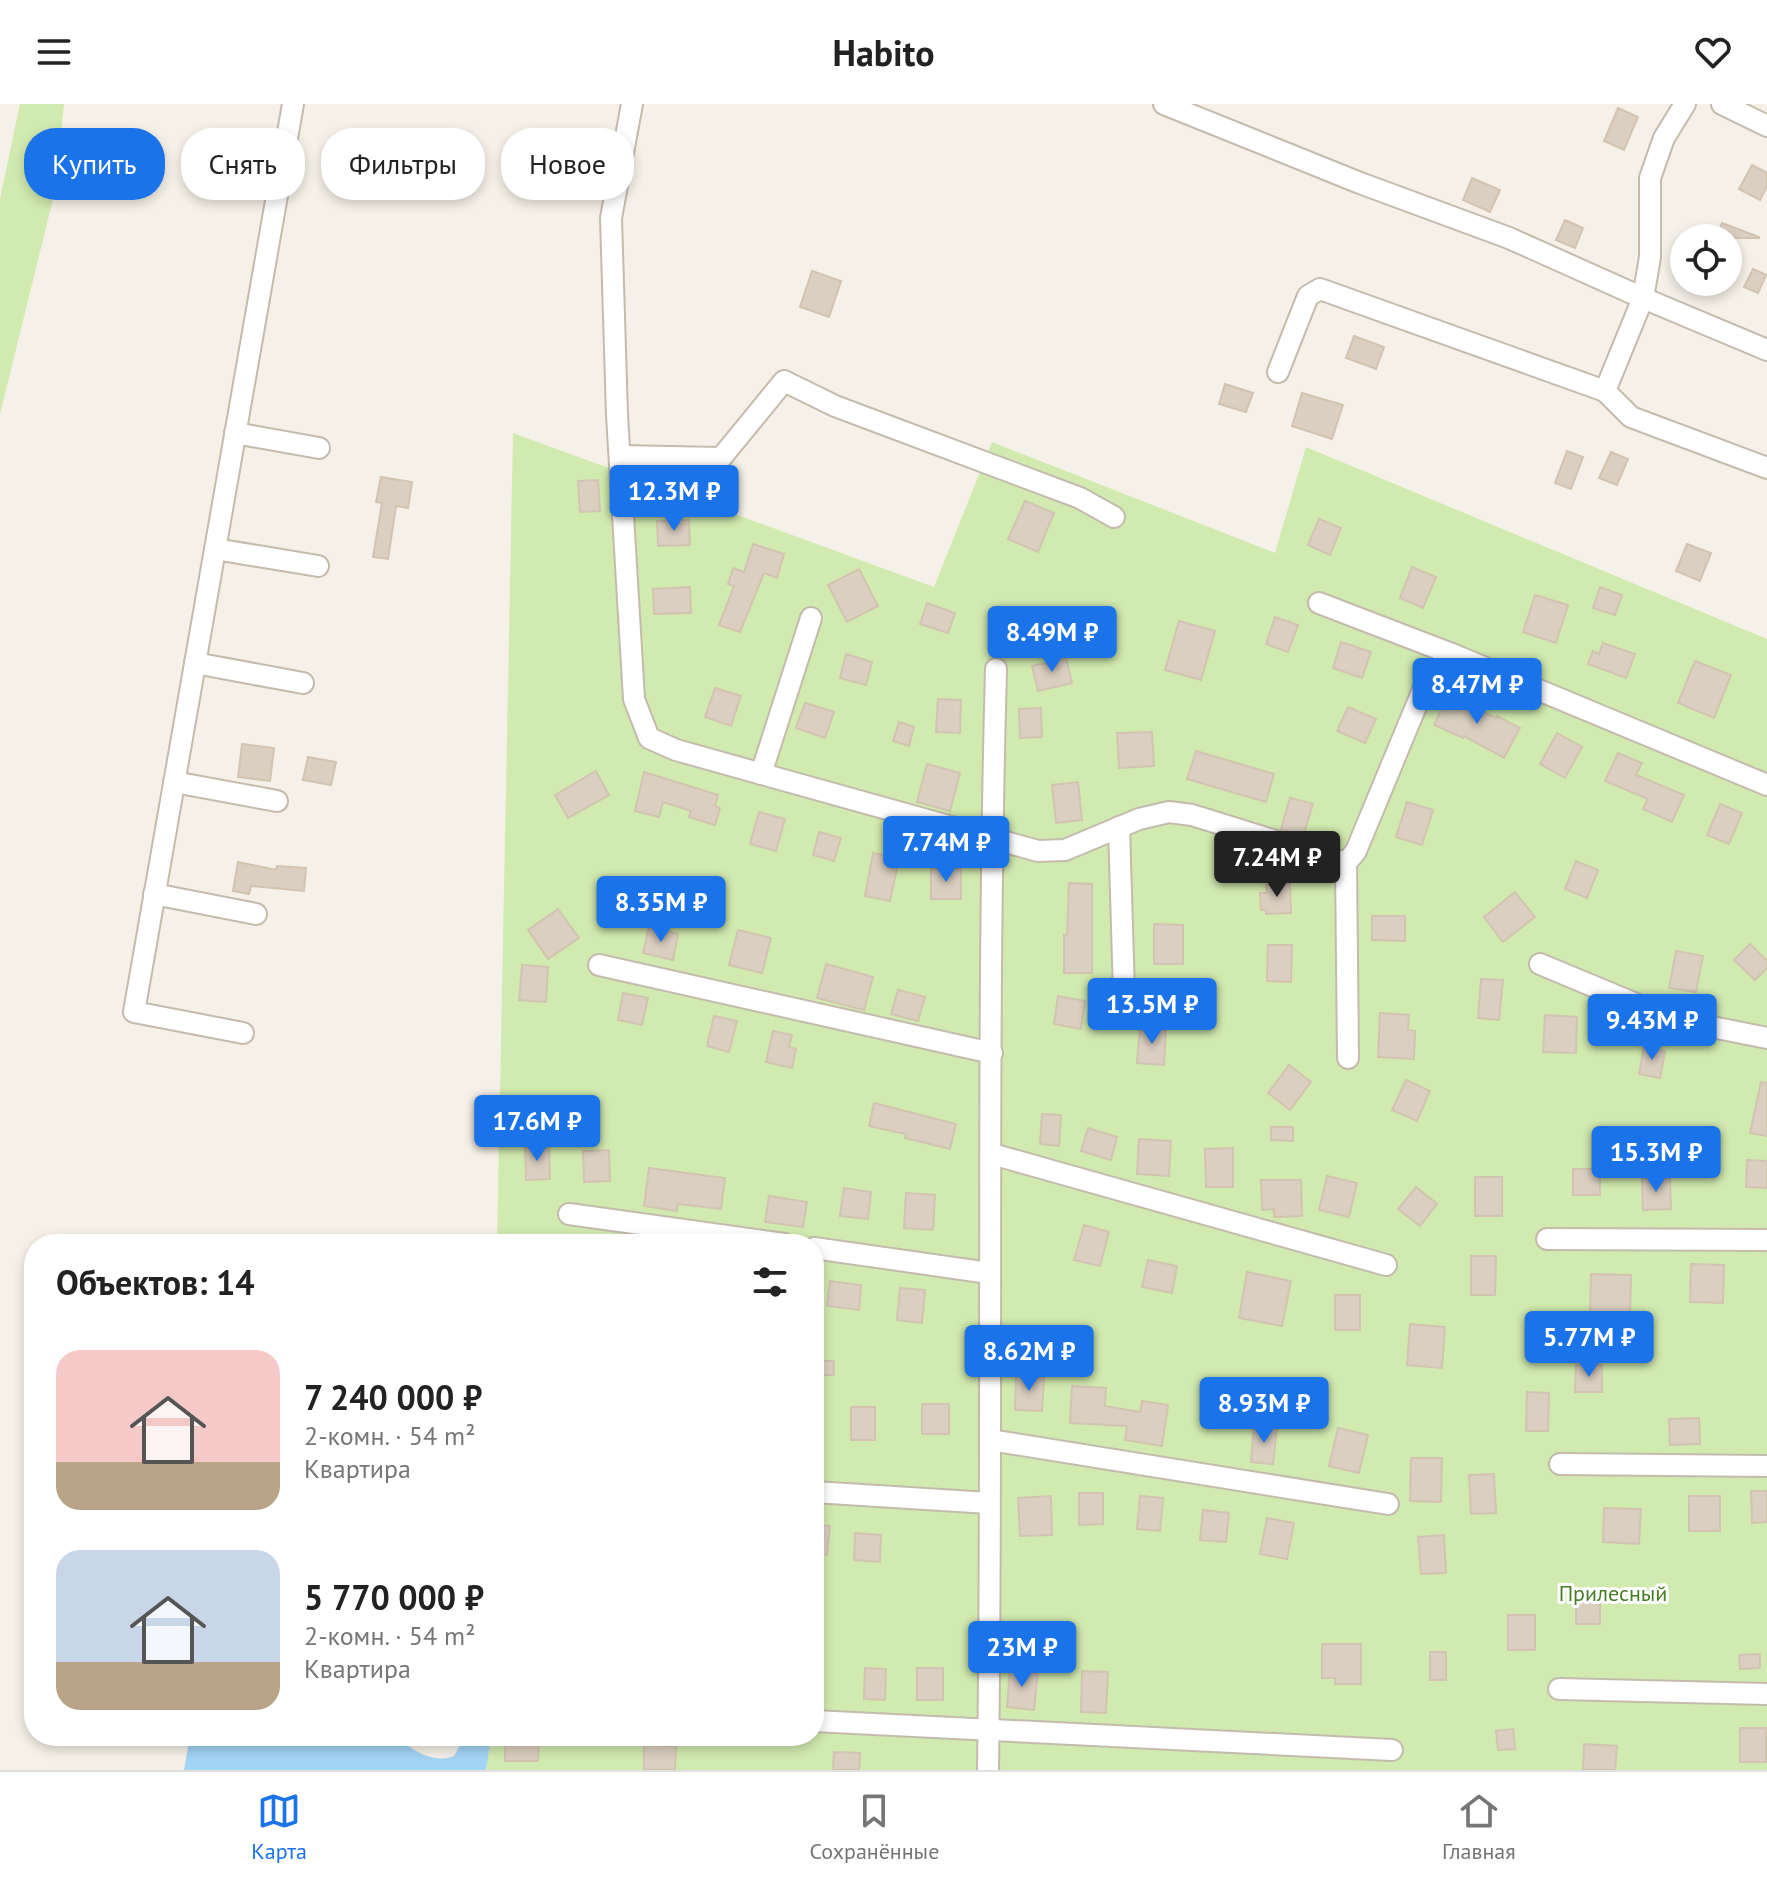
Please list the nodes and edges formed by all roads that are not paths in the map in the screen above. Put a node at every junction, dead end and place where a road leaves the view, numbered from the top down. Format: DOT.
graph roads {
  1 [pos="293,104"];
  2 [pos="632,104"];
  3 [pos="1164,104"];
  4 [pos="1685,104"];
  5 [pos="1722,104"];
  6 [pos="1767,126"];
  7 [pos="1643,298"];
  8 [pos="1767,350"];
  9 [pos="1278,372"];
  10 [pos="1605,391"];
  11 [pos="235,433"];
  12 [pos="319,448"];
  13 [pos="620,456"];
  14 [pos="1767,468"];
  15 [pos="1114,517"];
  16 [pos="215,549"];
  17 [pos="318,566"];
  18 [pos="1319,603"];
  19 [pos="811,618"];
  20 [pos="1452,654"];
  21 [pos="195,663"];
  22 [pos="996,669"];
  23 [pos="303,683"];
  24 [pos="761,774"];
  25 [pos="174,782"];
  26 [pos="1767,785"];
  27 [pos="277,801"];
  28 [pos="1119,827"];
  29 [pos="991,840"];
  30 [pos="1346,863"];
  31 [pos="154,894"];
  32 [pos="256,914"];
  33 [pos="1540,964"];
  34 [pos="599,965"];
  35 [pos="1124,994"];
  36 [pos="243,1033"];
  37 [pos="1767,1038"];
  38 [pos="992,1053"];
  39 [pos="1348,1058"];
  40 [pos="992,1154"];
  41 [pos="569,1214"];
  42 [pos="712,1234"];
  43 [pos="1547,1239"];
  44 [pos="1767,1240"];
  45 [pos="824,1249"];
  46 [pos="1386,1265"];
  47 [pos="989,1273"];
  48 [pos="990,1440"];
  49 [pos="1560,1464"];
  50 [pos="1767,1466"];
  51 [pos="824,1493"];
  52 [pos="989,1503"];
  53 [pos="1388,1504"];
  54 [pos="1559,1689"];
  55 [pos="1767,1694"];
  56 [pos="824,1721"];
  57 [pos="988,1729"];
  58 [pos="1392,1750"];
  59 [pos="988,1770"];
  1 -- 11 [label="street"];
  2 -- 13 [label="street"];
  3 -- 7 [label="street"];
  4 -- 7 [label="street"];
  5 -- 6 [label="street"];
  7 -- 8 [label="street"];
  7 -- 10 [label="street"];
  9 -- 10 [label="street"];
  10 -- 14 [label="street"];
  11 -- 12 [label="street"];
  11 -- 16 [label="street"];
  13 -- 15 [label="street"];
  13 -- 24 [label="street"];
  16 -- 17 [label="street"];
  16 -- 21 [label="street"];
  18 -- 20 [label="street"];
  19 -- 24 [label="street"];
  20 -- 26 [label="street"];
  20 -- 30 [label="street"];
  21 -- 23 [label="street"];
  21 -- 25 [label="street"];
  22 -- 29 [label="street"];
  24 -- 29 [label="street"];
  25 -- 27 [label="street"];
  25 -- 31 [label="street"];
  28 -- 29 [label="street"];
  28 -- 30 [label="street"];
  28 -- 35 [label="street"];
  29 -- 38 [label="street"];
  30 -- 39 [label="street"];
  31 -- 32 [label="street"];
  31 -- 36 [label="street"];
  33 -- 37 [label="street"];
  34 -- 38 [label="street"];
  38 -- 40 [label="street"];
  40 -- 46 [label="street"];
  40 -- 47 [label="street"];
  41 -- 42 [label="street"];
  43 -- 44 [label="street"];
  45 -- 47 [label="street"];
  47 -- 48 [label="street"];
  48 -- 52 [label="street"];
  48 -- 53 [label="street"];
  49 -- 50 [label="street"];
  51 -- 52 [label="street"];
  52 -- 57 [label="street"];
  54 -- 55 [label="street"];
  56 -- 57 [label="street"];
  57 -- 58 [label="street"];
  57 -- 59 [label="street"];
}
